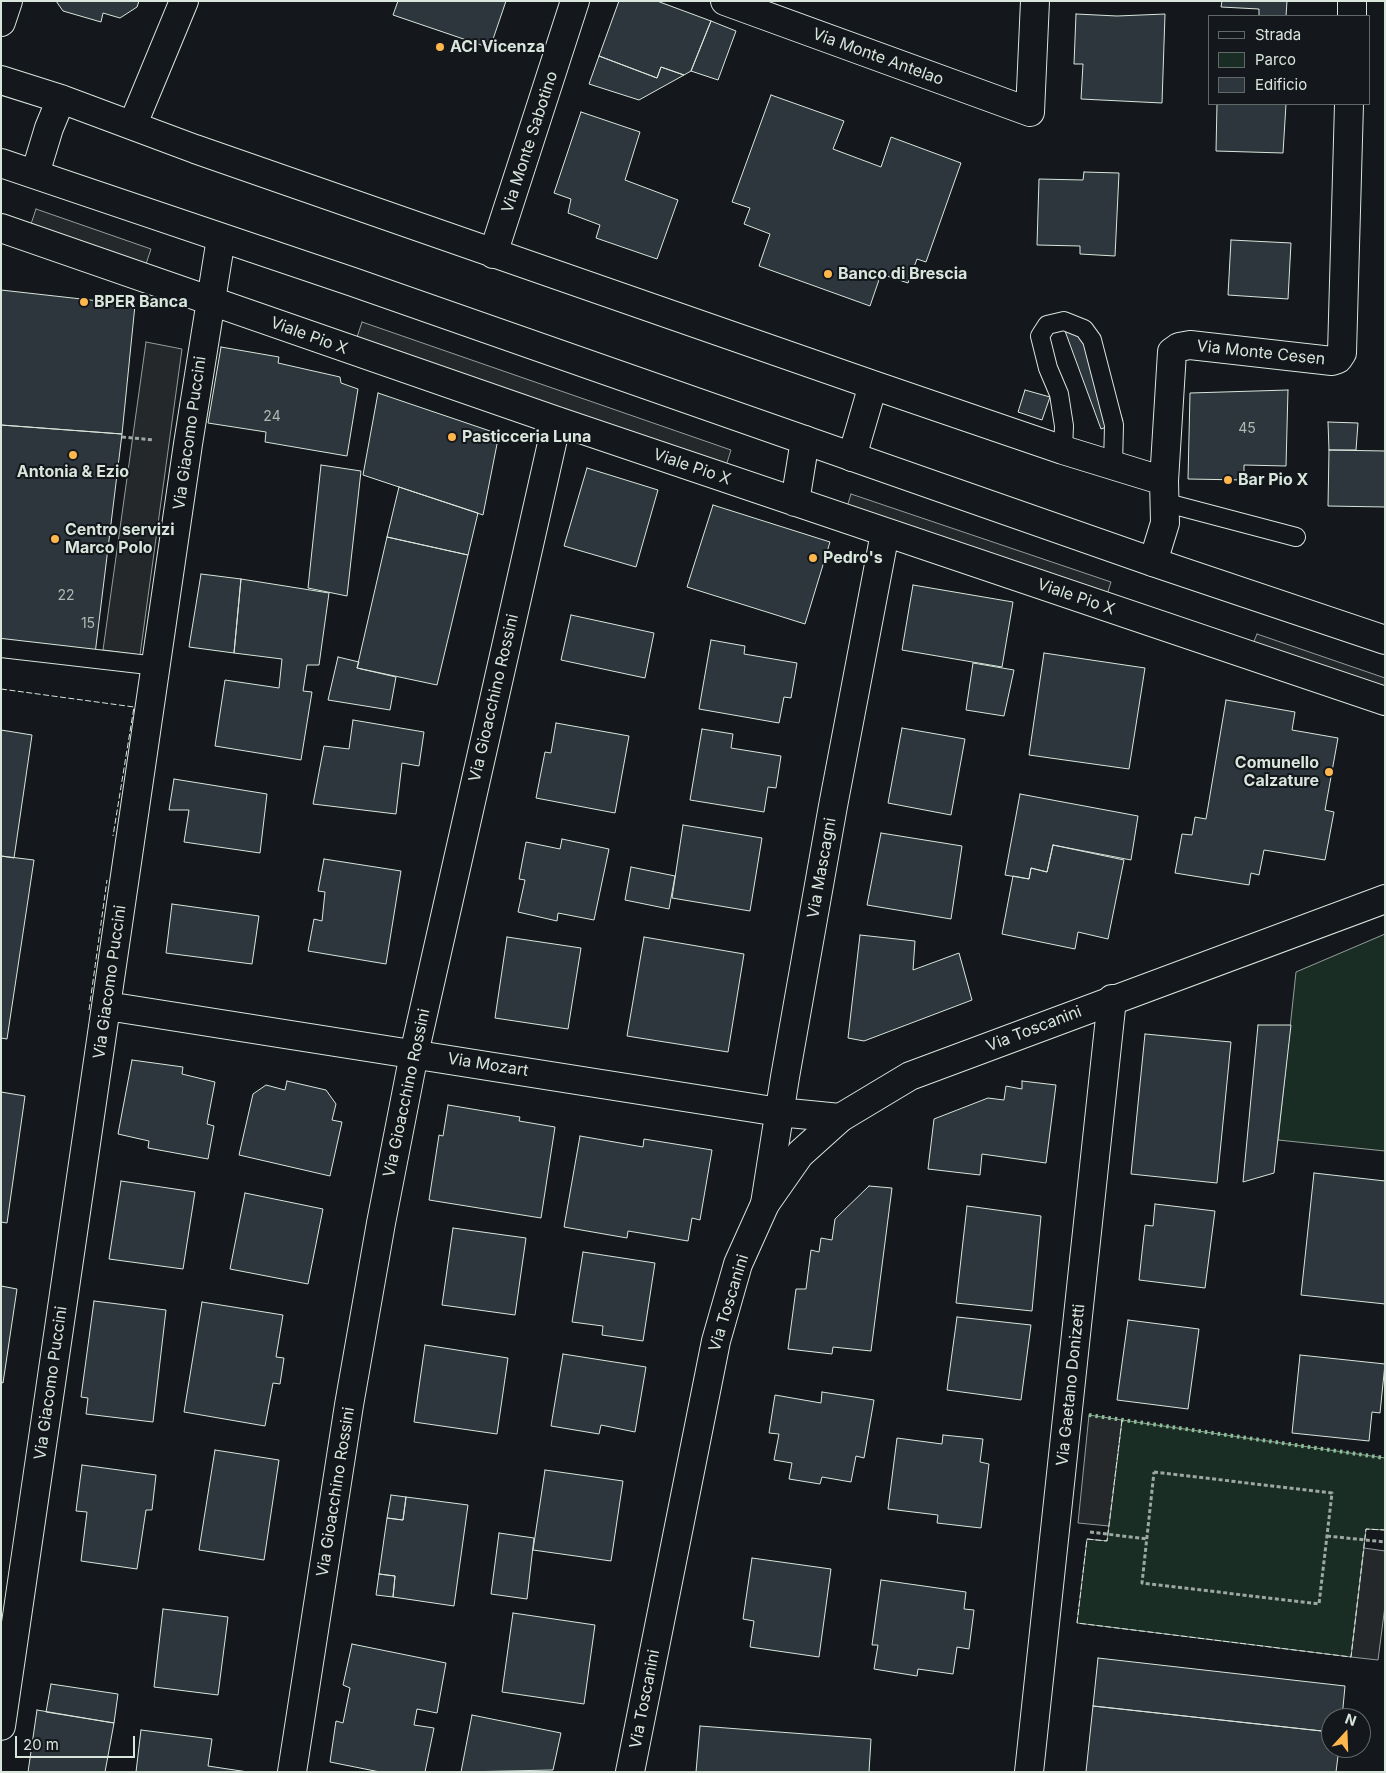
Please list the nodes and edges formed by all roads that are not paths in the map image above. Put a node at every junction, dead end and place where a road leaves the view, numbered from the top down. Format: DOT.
graph roads {
  1 [pos="8,1"];
  2 [pos="184,1"];
  3 [pos="576,1"];
  4 [pos="725,1"];
  5 [pos="1035,1"];
  6 [pos="1352,1"];
  7 [pos="1352,15"];
  8 [pos="1,22"];
  9 [pos="1,80"];
  10 [pos="61,99"];
  11 [pos="1349,105"];
  12 [pos="133,124"];
  13 [pos="1,163"];
  14 [pos="35,174"];
  15 [pos="1,228"];
  16 [pos="221,238"];
  17 [pos="493,254"];
  18 [pos="210,301"];
  19 [pos="873,385"];
  20 [pos="557,422"];
  21 [pos="805,440"];
  22 [pos="1063,450"];
  23 [pos="852,458"];
  24 [pos="1113,465"];
  25 [pos="1166,492"];
  26 [pos="795,502"];
  27 [pos="886,533"];
  28 [pos="1296,537"];
  29 [pos="1153,562"];
  30 [pos="1385,640"];
  31 [pos="1,648"];
  32 [pos="157,666"];
  33 [pos="1385,701"];
  34 [pos="1385,899"];
  35 [pos="1112,999"];
  36 [pos="107,1006"];
  37 [pos="414,1054"];
  38 [pos="779,1112"];
  39 [pos="840,1118"];
  40 [pos="765,1204"];
  41 [pos="1,1726"];
  42 [pos="292,1772"];
  43 [pos="630,1772"];
  44 [pos="1029,1772"];
  1 -- 8 [label="street"];
  2 -- 12 [label="street"];
  3 -- 17 [label="street, Via Monte Sabotino"];
  4 -- 5 [label="street, Via Monte Antelao"];
  6 -- 7 [label="street"];
  9 -- 10 [label="street"];
  10 -- 12 [label="street"];
  10 -- 14 [label="street"];
  11 -- 25 [label="street, Via Monte Cesen"];
  12 -- 17 [label="street"];
  13 -- 14 [label="street"];
  14 -- 16 [label="street"];
  15 -- 18 [label="street, Viale Pio X"];
  16 -- 18 [label="street, Via Giacomo Puccini"];
  16 -- 21 [label="street"];
  17 -- 19 [label="street"];
  18 -- 20 [label="street, Viale Pio X"];
  18 -- 32 [label="street, Via Giacomo Puccini"];
  19 -- 22 [label="street"];
  19 -- 23 [label="street"];
  20 -- 26 [label="street, Viale Pio X"];
  20 -- 37 [label="street, Via Gioacchino Rossini"];
  21 -- 23 [label="street"];
  21 -- 26 [label="street"];
  22 -- 24 [label="street"];
  22 -- 24 [label="lane"];
  23 -- 29 [label="street"];
  24 -- 25 [label="street"];
  25 -- 28 [label="lane"];
  25 -- 29 [label="street, Via Monte Cesen"];
  26 -- 27 [label="street, Viale Pio X"];
  27 -- 33 [label="street, Viale Pio X"];
  27 -- 38 [label="street, Via Mascagni"];
  29 -- 30 [label="street"];
  31 -- 32 [label="lane"];
  32 -- 36 [label="street, Via Giacomo Puccini"];
  34 -- 35 [label="street, Via Toscanini"];
  35 -- 39 [label="street, Via Toscanini"];
  35 -- 44 [label="street, Via Gaetano Donizetti"];
  36 -- 37 [label="street, Via Mozart"];
  36 -- 41 [label="street, Via Giacomo Puccini"];
  37 -- 38 [label="street, Via Mozart"];
  37 -- 42 [label="street, Via Gioacchino Rossini"];
  38 -- 39 [label="street, Via Mozart"];
  38 -- 40 [label="street, Via Mascagni"];
  39 -- 40 [label="street, Via Toscanini"];
  40 -- 43 [label="street, Via Toscanini"];
}
